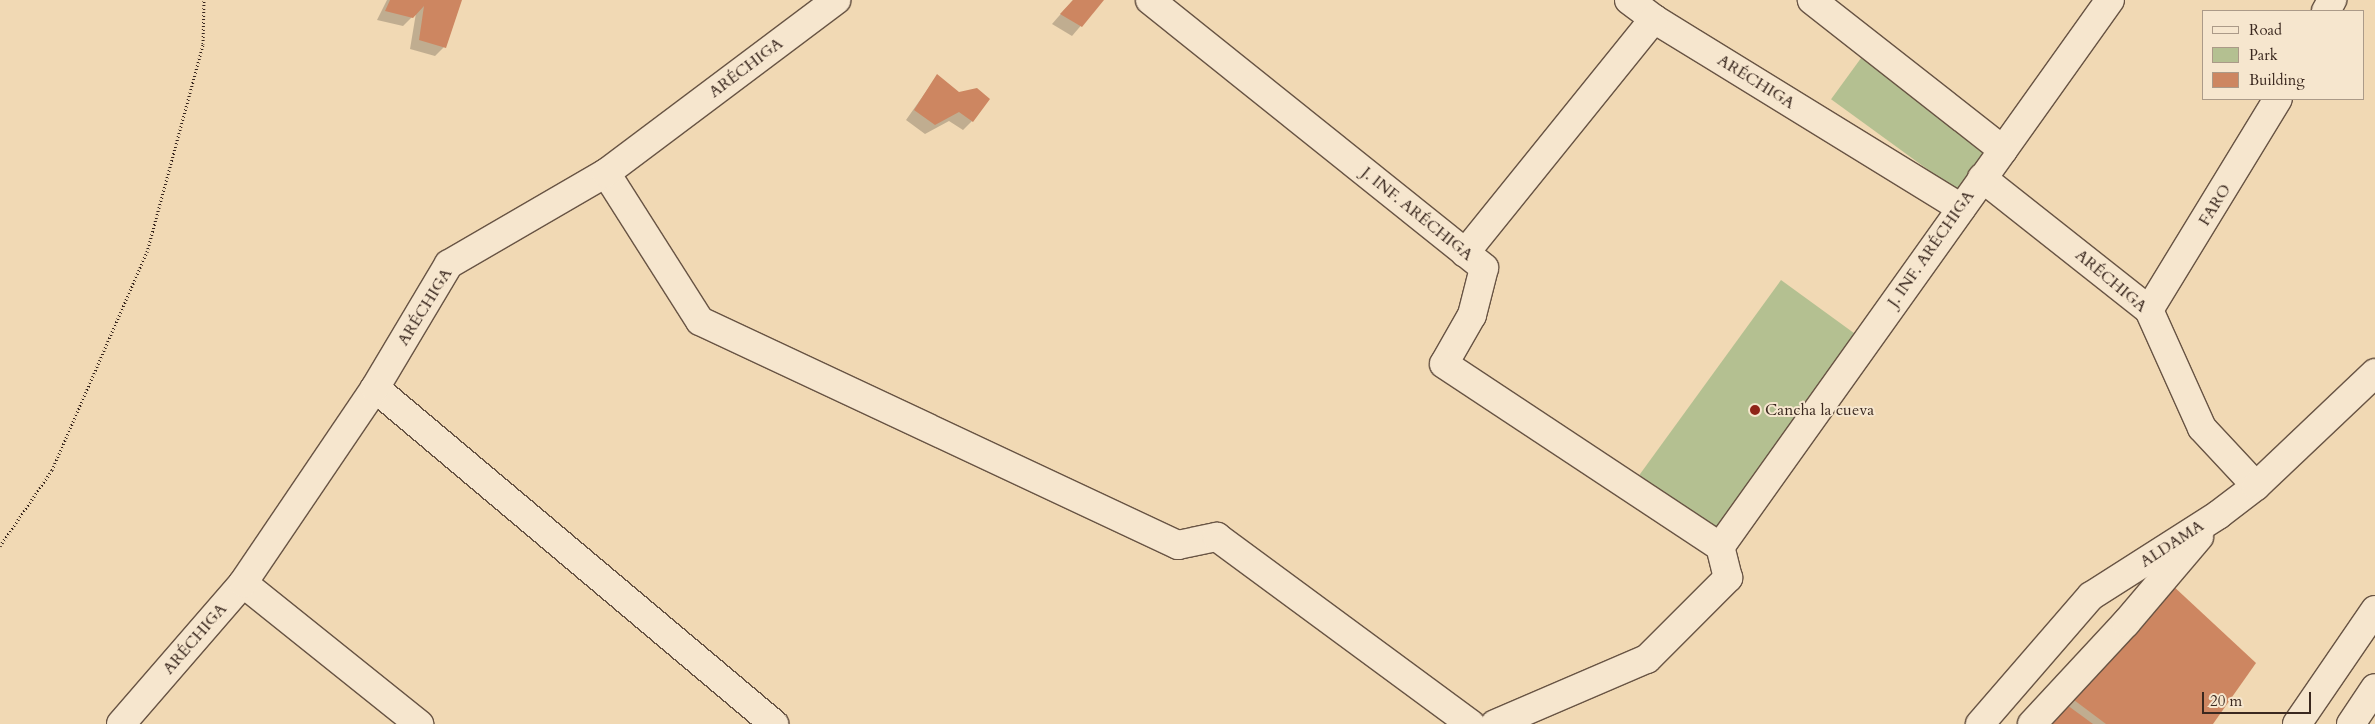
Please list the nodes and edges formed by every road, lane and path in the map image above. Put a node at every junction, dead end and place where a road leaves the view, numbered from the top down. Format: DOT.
graph roads {
  1 [pos="204,0"];
  2 [pos="836,0"];
  3 [pos="1150,0"];
  4 [pos="1629,0"];
  5 [pos="1812,0"];
  6 [pos="2110,0"];
  7 [pos="1654,19"];
  8 [pos="2277,100"];
  9 [pos="2003,150"];
  10 [pos="606,173"];
  11 [pos="1982,178"];
  12 [pos="1961,208"];
  13 [pos="1465,253"];
  14 [pos="2149,310"];
  15 [pos="2375,373"];
  16 [pos="375,388"];
  17 [pos="2256,486"];
  18 [pos="2218,515"];
  19 [pos="0,546"];
  20 [pos="1720,547"];
  21 [pos="244,583"];
  22 [pos="2375,610"];
  23 [pos="2375,688"];
  24 [pos="121,724"];
  25 [pos="419,724"];
  26 [pos="774,724"];
  27 [pos="1470,724"];
  28 [pos="1495,724"];
  29 [pos="1980,724"];
  30 [pos="2032,724"];
  31 [pos="2296,724"];
  32 [pos="2351,724"];
  1 -- 19 [label="path"];
  2 -- 10 [label="street, ARÉCHIGA"];
  3 -- 13 [label="street, J. INF. ARÉCHIGA"];
  4 -- 7 [label="street, ARÉCHIGA"];
  5 -- 9 [label="street"];
  6 -- 9 [label="street, J. INF. ARÉCHIGA"];
  7 -- 12 [label="street, ARÉCHIGA"];
  7 -- 13 [label="street"];
  8 -- 14 [label="street, FARO"];
  9 -- 11 [label="street, J. INF. ARÉCHIGA"];
  10 -- 16 [label="street, ARÉCHIGA"];
  10 -- 27 [label="street"];
  11 -- 12 [label="street, J. INF. ARÉCHIGA"];
  11 -- 14 [label="street, ARÉCHIGA"];
  12 -- 20 [label="street, J. INF. ARÉCHIGA"];
  13 -- 20 [label="street, J. INF. ARÉCHIGA"];
  14 -- 17 [label="street, ARÉCHIGA"];
  15 -- 17 [label="street, ALDAMA"];
  16 -- 21 [label="street, ARÉCHIGA"];
  16 -- 26 [label="street"];
  17 -- 18 [label="street, ALDAMA"];
  18 -- 29 [label="street, ALDAMA"];
  18 -- 30 [label="street"];
  20 -- 28 [label="street"];
  21 -- 24 [label="street, ARÉCHIGA"];
  21 -- 25 [label="street"];
  22 -- 31 [label="street"];
  23 -- 32 [label="street"];
}
